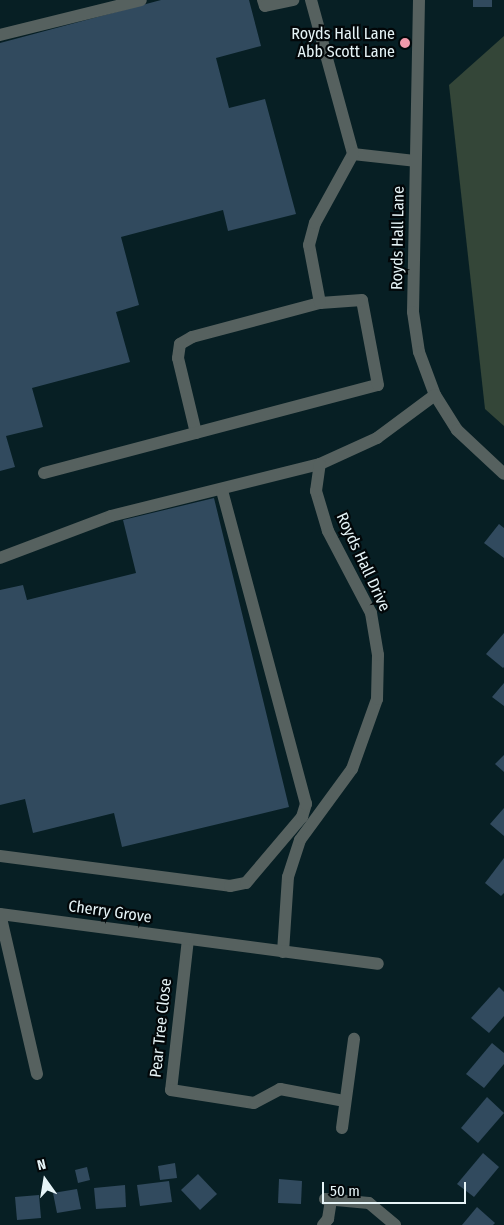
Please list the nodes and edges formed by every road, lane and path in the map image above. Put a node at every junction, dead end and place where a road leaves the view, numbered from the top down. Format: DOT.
graph roads {
  1 [pos="141,0"];
  2 [pos="263,0"];
  3 [pos="293,0"];
  4 [pos="311,0"];
  5 [pos="418,0"];
  6 [pos="0,35"];
  7 [pos="353,154"];
  8 [pos="415,161"];
  9 [pos="320,303"];
  10 [pos="435,395"];
  11 [pos="196,433"];
  12 [pos="320,464"];
  13 [pos="44,473"];
  14 [pos="504,474"];
  15 [pos="222,490"];
  16 [pos="0,558"];
  17 [pos="0,856"];
  18 [pos="188,939"];
  19 [pos="283,952"];
  20 [pos="378,964"];
  21 [pos="354,1039"];
  22 [pos="38,1074"];
  23 [pos="345,1101"];
  24 [pos="342,1128"];
  25 [pos="323,1225"];
  26 [pos="396,1225"];
  1 -- 6 [label="street"];
  2 -- 3 [label="street"];
  4 -- 7 [label="street"];
  5 -- 8 [label="street, Royds Hall Lane"];
  7 -- 8 [label="street"];
  7 -- 9 [label="street"];
  8 -- 10 [label="street, Royds Hall Lane"];
  9 -- 11 [label="street"];
  9 -- 11 [label="street"];
  10 -- 12 [label="street"];
  10 -- 14 [label="street, Royds Hall Lane"];
  11 -- 13 [label="street"];
  12 -- 15 [label="street"];
  12 -- 19 [label="street, Royds Hall Drive"];
  15 -- 16 [label="street"];
  15 -- 17 [label="street"];
  18 -- 19 [label="street, Cherry Grove"];
  18 -- 22 [label="street, Cherry Grove"];
  18 -- 23 [label="street, Pear Tree Close"];
  19 -- 20 [label="street, Cherry Grove"];
  21 -- 23 [label="street"];
  23 -- 24 [label="street"];
  25 -- 26 [label="street"];
}
